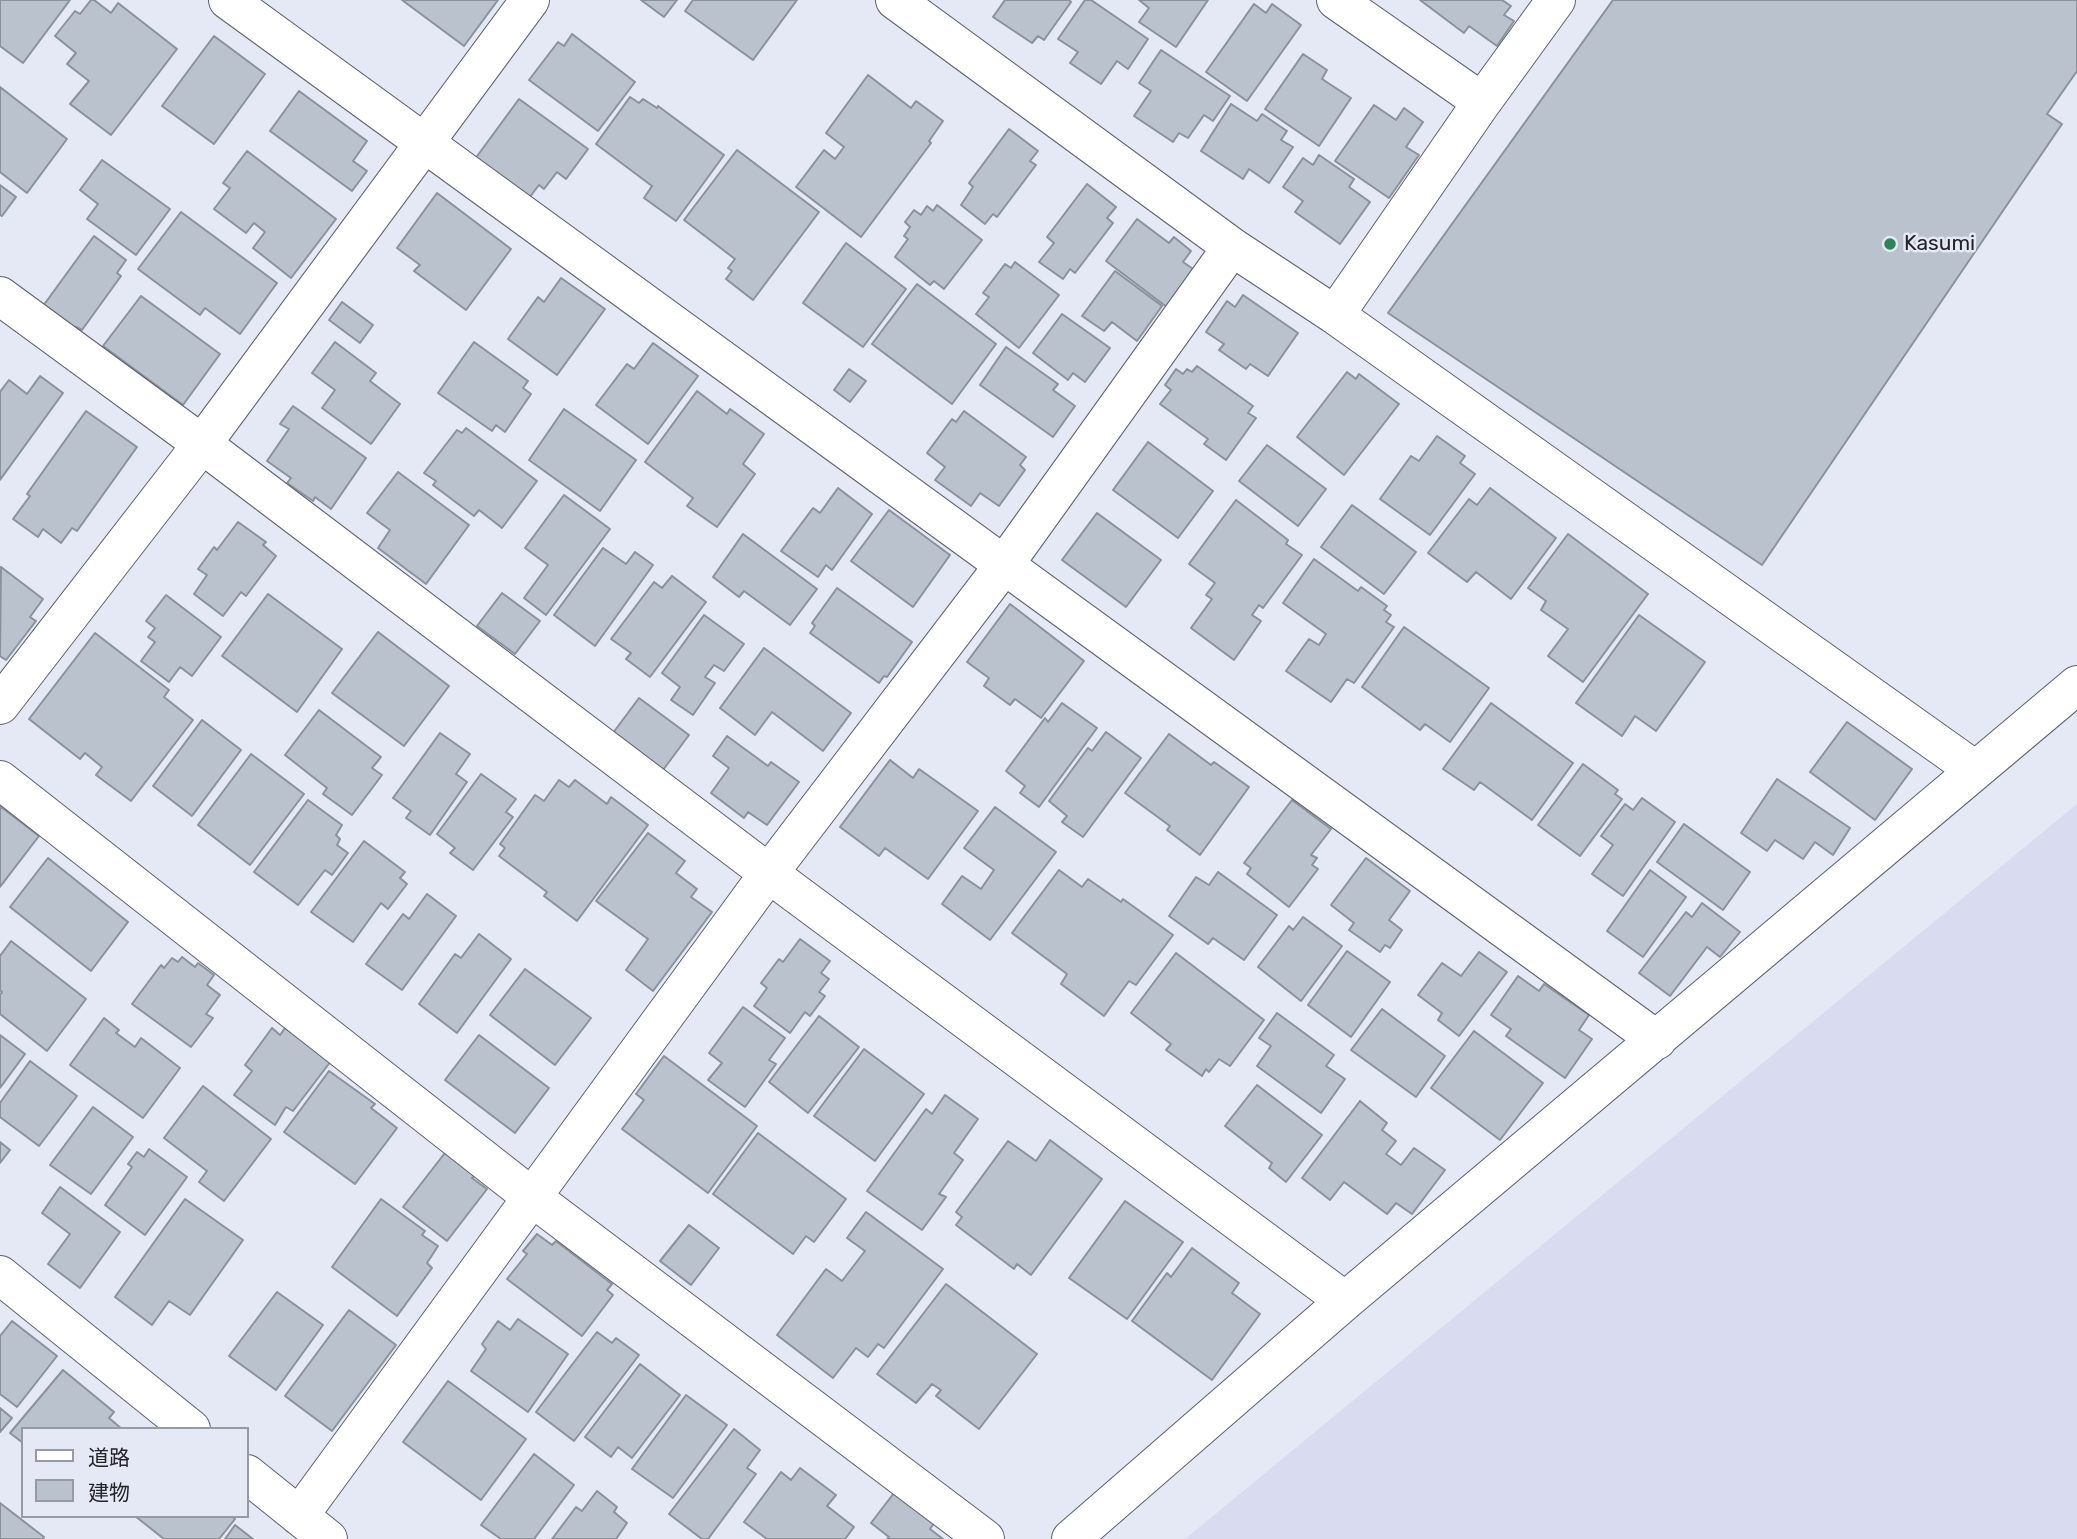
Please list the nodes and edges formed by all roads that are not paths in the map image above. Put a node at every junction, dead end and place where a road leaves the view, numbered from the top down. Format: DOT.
graph roads {
  1 [pos="228,0"];
  2 [pos="530,0"];
  3 [pos="895,0"];
  4 [pos="1336,0"];
  5 [pos="1556,0"];
  6 [pos="1482,102"];
  7 [pos="424,145"];
  8 [pos="1232,247"];
  9 [pos="0,296"];
  10 [pos="1335,315"];
  11 [pos="202,444"];
  12 [pos="1004,565"];
  13 [pos="2077,685"];
  14 [pos="0,705"];
  15 [pos="1975,770"];
  16 [pos="0,780"];
  17 [pos="769,873"];
  18 [pos="1657,1040"];
  19 [pos="533,1198"];
  20 [pos="0,1275"];
  21 [pos="1345,1301"];
  22 [pos="189,1427"];
  23 [pos="248,1475"];
  24 [pos="313,1527"];
  25 [pos="985,1539"];
  26 [pos="1071,1539"];
  1 -- 7 [label="street"];
  2 -- 7 [label="street"];
  3 -- 8 [label="street"];
  4 -- 6 [label="street"];
  5 -- 6 [label="street"];
  6 -- 10 [label="street"];
  7 -- 11 [label="street"];
  7 -- 12 [label="street"];
  8 -- 10 [label="street"];
  8 -- 12 [label="street"];
  9 -- 11 [label="street"];
  10 -- 15 [label="street"];
  11 -- 14 [label="street"];
  11 -- 17 [label="street"];
  12 -- 17 [label="street"];
  12 -- 18 [label="street"];
  13 -- 15 [label="street"];
  15 -- 18 [label="street"];
  16 -- 19 [label="street"];
  17 -- 19 [label="street"];
  17 -- 21 [label="street"];
  18 -- 21 [label="street"];
  19 -- 24 [label="street"];
  19 -- 25 [label="street"];
  20 -- 22 [label="street"];
  21 -- 26 [label="street"];
  23 -- 24 [label="street"];
}
